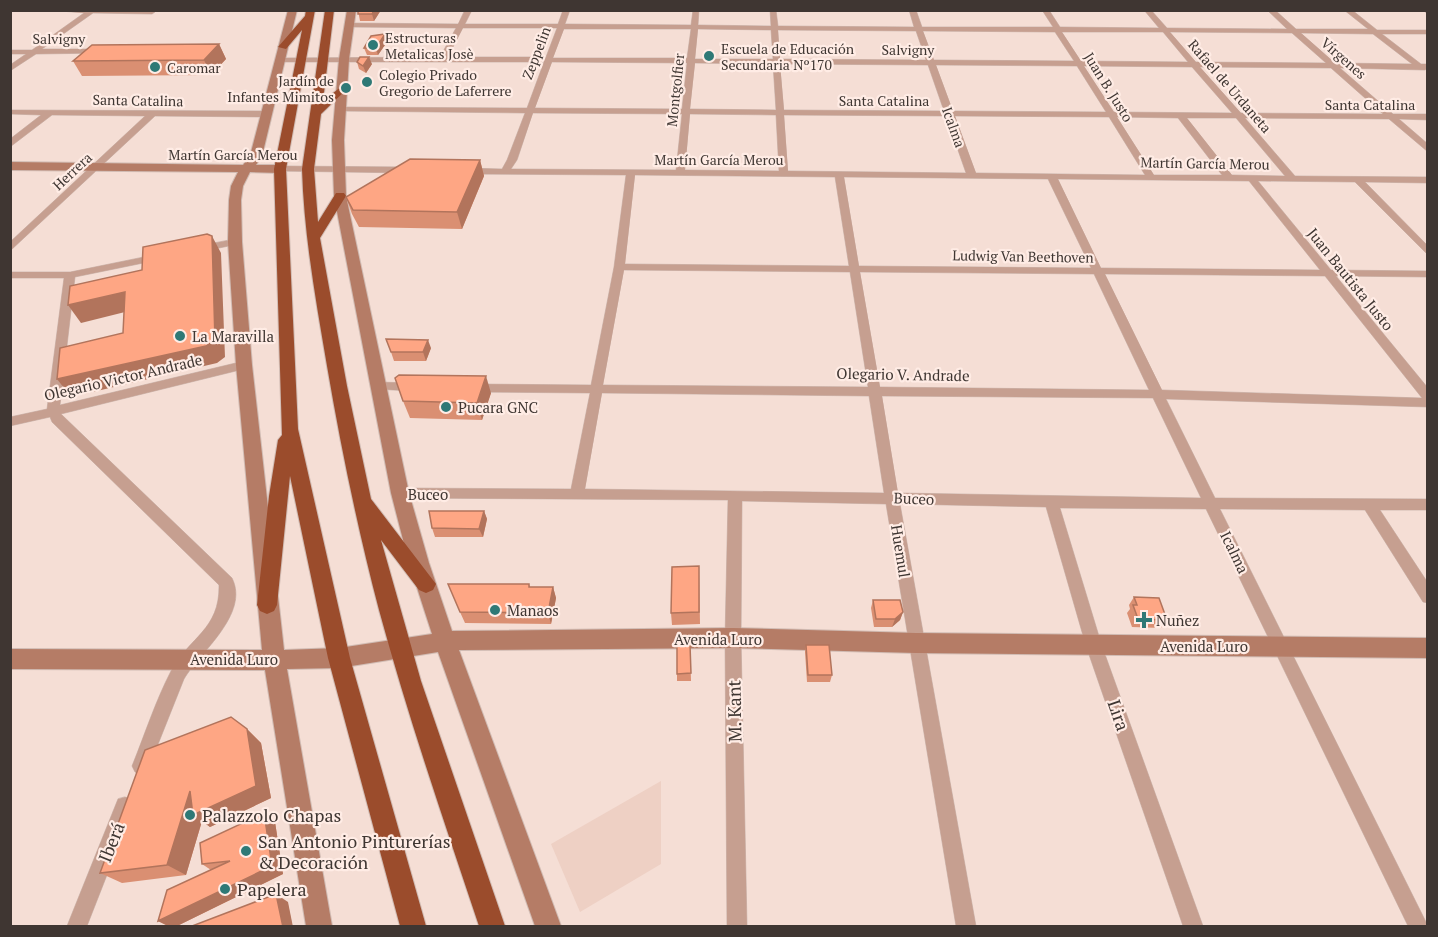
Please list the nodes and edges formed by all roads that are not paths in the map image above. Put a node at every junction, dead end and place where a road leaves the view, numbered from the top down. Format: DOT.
graph roads {
  1 [pos="49,10"];
  2 [pos="293,10"];
  3 [pos="330,10"];
  4 [pos="352,10"];
  5 [pos="469,10"];
  6 [pos="567,10"];
  7 [pos="696,10"];
  8 [pos="773,10"];
  9 [pos="912,10"];
  10 [pos="1045,10"];
  11 [pos="1148,10"];
  12 [pos="1270,10"];
  13 [pos="1347,10"];
  14 [pos="60,11"];
  15 [pos="91,11"];
  16 [pos="152,12"];
  17 [pos="311,12"];
  18 [pos="350,25"];
  19 [pos="459,26"];
  20 [pos="561,27"];
  21 [pos="695,27"];
  22 [pos="774,28"];
  23 [pos="918,29"];
  24 [pos="1057,30"];
  25 [pos="1164,31"];
  26 [pos="1293,31"];
  27 [pos="1376,32"];
  28 [pos="1428,32"];
  29 [pos="107,51"];
  30 [pos="10,52"];
  31 [pos="34,52"];
  32 [pos="282,54"];
  33 [pos="443,58"];
  34 [pos="324,59"];
  35 [pos="344,59"];
  36 [pos="300,60"];
  37 [pos="547,60"];
  38 [pos="691,62"];
  39 [pos="776,62"];
  40 [pos="931,63"];
  41 [pos="1077,64"];
  42 [pos="1195,65"];
  43 [pos="1332,66"];
  44 [pos="1424,66"];
  45 [pos="10,69"];
  46 [pos="1428,72"];
  47 [pos="342,89"];
  48 [pos="340,110"];
  49 [pos="530,111"];
  50 [pos="10,112"];
  51 [pos="51,112"];
  52 [pos="316,113"];
  53 [pos="686,113"];
  54 [pos="781,113"];
  55 [pos="152,114"];
  56 [pos="265,114"];
  57 [pos="950,114"];
  58 [pos="1110,116"];
  59 [pos="1182,117"];
  60 [pos="1238,117"];
  61 [pos="1391,117"];
  62 [pos="1428,117"];
  63 [pos="10,144"];
  64 [pos="1428,149"];
  65 [pos="10,166"];
  66 [pos="94,168"];
  67 [pos="280,169"];
  68 [pos="308,169"];
  69 [pos="246,170"];
  70 [pos="338,170"];
  71 [pos="414,170"];
  72 [pos="460,171"];
  73 [pos="505,171"];
  74 [pos="631,173"];
  75 [pos="680,173"];
  76 [pos="784,174"];
  77 [pos="839,175"];
  78 [pos="972,176"];
  79 [pos="1053,177"];
  80 [pos="1151,177"];
  81 [pos="1229,178"];
  82 [pos="1251,178"];
  83 [pos="1293,179"];
  84 [pos="1357,179"];
  85 [pos="1428,180"];
  86 [pos="340,196"];
  87 [pos="313,239"];
  88 [pos="235,242"];
  89 [pos="10,248"];
  90 [pos="191,251"];
  91 [pos="1428,252"];
  92 [pos="169,255"];
  93 [pos="619,267"];
  94 [pos="856,269"];
  95 [pos="1098,272"];
  96 [pos="1326,273"];
  97 [pos="1428,274"];
  98 [pos="10,275"];
  99 [pos="70,275"];
  100 [pos="244,365"];
  101 [pos="377,386"];
  102 [pos="423,387"];
  103 [pos="458,387"];
  104 [pos="595,390"];
  105 [pos="875,390"];
  106 [pos="1157,394"];
  107 [pos="1428,397"];
  108 [pos="1428,403"];
  109 [pos="52,410"];
  110 [pos="10,422"];
  111 [pos="289,429"];
  112 [pos="400,493"];
  113 [pos="577,495"];
  114 [pos="735,495"];
  115 [pos="892,497"];
  116 [pos="360,498"];
  117 [pos="1051,502"];
  118 [pos="1211,503"];
  119 [pos="1369,504"];
  120 [pos="1428,505"];
  121 [pos="426,584"];
  122 [pos="1428,597"];
  123 [pos="267,605"];
  124 [pos="733,638"];
  125 [pos="445,640"];
  126 [pos="916,643"];
  127 [pos="1094,646"];
  128 [pos="400,647"];
  129 [pos="1280,647"];
  130 [pos="1428,648"];
  131 [pos="10,658"];
  132 [pos="339,658"];
  133 [pos="188,659"];
  134 [pos="274,660"];
  135 [pos="77,927"];
  136 [pos="319,927"];
  137 [pos="413,927"];
  138 [pos="492,927"];
  139 [pos="548,927"];
  140 [pos="736,927"];
  141 [pos="966,927"];
  142 [pos="1193,927"];
  143 [pos="1419,927"];
  1 -- 14 [label="street"];
  2 -- 32 [label="street"];
  3 -- 34 [label="highway"];
  4 -- 18 [label="street"];
  5 -- 19 [label="street"];
  6 -- 20 [label="street, Zeppelin"];
  7 -- 21 [label="street, Montgolfier"];
  8 -- 22 [label="street"];
  9 -- 23 [label="street, Icalma"];
  10 -- 24 [label="street, Juan B. Justo"];
  11 -- 25 [label="street, Rafael de Urdaneta"];
  12 -- 26 [label="street, Vírgenes"];
  13 -- 27 [label="street"];
  14 -- 15 [label="street"];
  15 -- 16 [label="street"];
  15 -- 31 [label="street"];
  17 -- 32 [label="highway"];
  17 -- 36 [label="highway"];
  18 -- 19 [label="street"];
  18 -- 35 [label="street"];
  19 -- 20 [label="street"];
  19 -- 33 [label="street"];
  20 -- 21 [label="street"];
  20 -- 37 [label="street, Zeppelin"];
  21 -- 22 [label="street"];
  21 -- 38 [label="street, Montgolfier"];
  22 -- 23 [label="street"];
  22 -- 39 [label="street"];
  23 -- 24 [label="street"];
  23 -- 40 [label="street, Icalma"];
  24 -- 25 [label="street"];
  24 -- 41 [label="street, Juan B. Justo"];
  25 -- 26 [label="street"];
  25 -- 42 [label="street, Rafael de Urdaneta"];
  26 -- 27 [label="street"];
  26 -- 43 [label="street, Vírgenes"];
  27 -- 28 [label="street"];
  27 -- 44 [label="street"];
  29 -- 31 [label="street, Salvigny"];
  30 -- 31 [label="street, Salvigny"];
  31 -- 45 [label="street"];
  32 -- 36 [label="street, Salvigny"];
  32 -- 56 [label="street"];
  33 -- 35 [label="street, Salvigny"];
  33 -- 37 [label="street, Salvigny"];
  34 -- 35 [label="street, Salvigny"];
  34 -- 36 [label="street, Salvigny"];
  34 -- 52 [label="highway"];
  35 -- 47 [label="street"];
  36 -- 67 [label="highway"];
  37 -- 38 [label="street, Salvigny"];
  37 -- 49 [label="street, Zeppelin"];
  38 -- 39 [label="street, Salvigny"];
  38 -- 53 [label="street, Montgolfier"];
  39 -- 40 [label="street, Salvigny"];
  39 -- 54 [label="street"];
  40 -- 41 [label="street, Salvigny"];
  40 -- 57 [label="street, Icalma"];
  41 -- 42 [label="street, Salvigny"];
  41 -- 58 [label="street, Juan B. Justo"];
  42 -- 43 [label="street, Salvigny"];
  42 -- 60 [label="street, Rafael de Urdaneta"];
  43 -- 44 [label="street, Salvigny"];
  43 -- 61 [label="street, Vírgenes"];
  44 -- 46 [label="street"];
  47 -- 48 [label="street"];
  47 -- 52 [label="highway"];
  48 -- 49 [label="street, Santa Catalina"];
  48 -- 70 [label="street"];
  49 -- 53 [label="street, Santa Catalina"];
  49 -- 73 [label="street, Zeppelin"];
  50 -- 51 [label="street, Santa Catalina"];
  51 -- 55 [label="street, Santa Catalina"];
  51 -- 63 [label="street"];
  52 -- 68 [label="highway"];
  53 -- 54 [label="street, Santa Catalina"];
  53 -- 75 [label="street, Montgolfier"];
  54 -- 57 [label="street, Santa Catalina"];
  54 -- 76 [label="street"];
  55 -- 56 [label="street, Santa Catalina"];
  55 -- 66 [label="street, Herrera"];
  56 -- 69 [label="street"];
  57 -- 58 [label="street, Santa Catalina"];
  57 -- 78 [label="street, Icalma"];
  58 -- 59 [label="street, Santa Catalina"];
  58 -- 80 [label="street, Juan B. Justo"];
  59 -- 60 [label="street, Santa Catalina"];
  59 -- 81 [label="street"];
  60 -- 61 [label="street, Santa Catalina"];
  60 -- 83 [label="street, Rafael de Urdaneta"];
  61 -- 62 [label="street, Santa Catalina"];
  61 -- 64 [label="street, Vírgenes"];
  65 -- 66 [label="street, Martín García Merou"];
  66 -- 69 [label="street, Martín García Merou"];
  66 -- 89 [label="street, Herrera"];
  67 -- 68 [label="street, Martín García Merou"];
  67 -- 69 [label="street, Martín García Merou"];
  67 -- 111 [label="highway"];
  68 -- 70 [label="street, Martín García Merou"];
  68 -- 87 [label="highway"];
  69 -- 88 [label="street"];
  70 -- 71 [label="street, Martín García Merou"];
  70 -- 86 [label="street"];
  72 -- 73 [label="street, Martín García Merou"];
  73 -- 74 [label="street, Martín García Merou"];
  74 -- 75 [label="street, Martín García Merou"];
  74 -- 93 [label="street"];
  75 -- 76 [label="street, Martín García Merou"];
  76 -- 77 [label="street, Martín García Merou"];
  77 -- 78 [label="street, Martín García Merou"];
  77 -- 94 [label="street, Huemul"];
  78 -- 79 [label="street, Martín García Merou"];
  79 -- 80 [label="street, Martín García Merou"];
  79 -- 95 [label="street, Icalma"];
  80 -- 81 [label="street, Martín García Merou"];
  81 -- 82 [label="street, Martín García Merou"];
  82 -- 83 [label="street, Martín García Merou"];
  82 -- 96 [label="street, Juan Bautista Justo"];
  83 -- 84 [label="street, Martín García Merou"];
  84 -- 85 [label="street, Martín García Merou"];
  84 -- 91 [label="street"];
  86 -- 87 [label="highway"];
  86 -- 101 [label="street"];
  87 -- 116 [label="highway"];
  88 -- 90 [label="street"];
  88 -- 100 [label="street"];
  92 -- 99 [label="street"];
  93 -- 94 [label="street, Ludwig Van Beethoven"];
  93 -- 104 [label="street"];
  94 -- 95 [label="street, Ludwig Van Beethoven"];
  94 -- 105 [label="street, Huemul"];
  95 -- 96 [label="street, Ludwig Van Beethoven"];
  95 -- 106 [label="street, Icalma"];
  96 -- 97 [label="street, Ludwig Van Beethoven"];
  96 -- 107 [label="street, Juan Bautista Justo"];
  98 -- 99 [label="street"];
  99 -- 109 [label="street"];
  100 -- 109 [label="street, Olegario Victor Andrade"];
  100 -- 123 [label="street"];
  101 -- 102 [label="street"];
  101 -- 112 [label="street"];
  103 -- 104 [label="street, Olegario V. Andrade"];
  104 -- 105 [label="street, Olegario V. Andrade"];
  104 -- 113 [label="street"];
  105 -- 106 [label="street, Olegario V. Andrade"];
  105 -- 115 [label="street, Huemul"];
  106 -- 108 [label="street, Olegario V. Andrade"];
  106 -- 118 [label="street, Icalma"];
  109 -- 110 [label="street, Olegario Victor Andrade"];
  109 -- 133 [label="street"];
  111 -- 123 [label="highway"];
  111 -- 132 [label="highway"];
  112 -- 113 [label="street, Buceo"];
  112 -- 121 [label="street"];
  113 -- 114 [label="street, Buceo"];
  114 -- 115 [label="street, Buceo"];
  114 -- 124 [label="street, M. Kant"];
  115 -- 117 [label="street, Buceo"];
  115 -- 126 [label="street, Huemul"];
  116 -- 121 [label="highway"];
  116 -- 128 [label="highway"];
  117 -- 118 [label="street, Buceo"];
  117 -- 127 [label="street, Lira"];
  118 -- 119 [label="street, Buceo"];
  118 -- 129 [label="street, Icalma"];
  119 -- 120 [label="street, Buceo"];
  119 -- 122 [label="street"];
  121 -- 125 [label="street"];
  123 -- 134 [label="street"];
  124 -- 125 [label="street, Avenida Luro"];
  124 -- 126 [label="street, Avenida Luro"];
  124 -- 140 [label="street, M. Kant"];
  125 -- 128 [label="street, Avenida Luro"];
  125 -- 139 [label="street"];
  126 -- 127 [label="street, Avenida Luro"];
  126 -- 141 [label="street, Huemul"];
  127 -- 129 [label="street, Avenida Luro"];
  127 -- 142 [label="street, Lira"];
  128 -- 132 [label="street, Avenida Luro"];
  128 -- 138 [label="highway"];
  129 -- 130 [label="street, Avenida Luro"];
  129 -- 143 [label="street, Icalma"];
  131 -- 133 [label="street, Avenida Luro"];
  132 -- 134 [label="street, Avenida Luro"];
  132 -- 137 [label="highway"];
  133 -- 134 [label="street, Avenida Luro"];
  133 -- 135 [label="street, Iberá"];
  134 -- 136 [label="street"];
}
